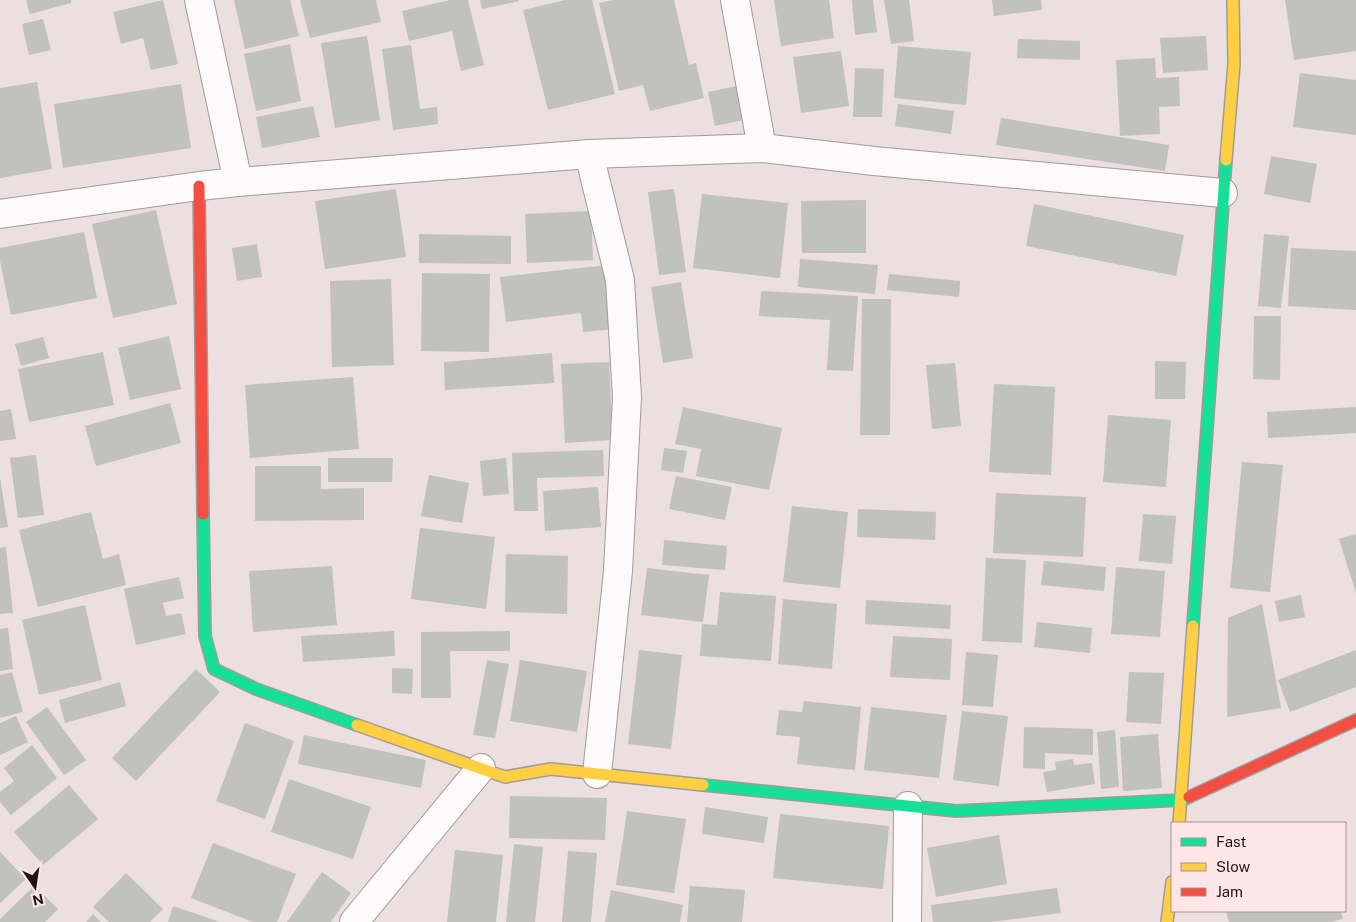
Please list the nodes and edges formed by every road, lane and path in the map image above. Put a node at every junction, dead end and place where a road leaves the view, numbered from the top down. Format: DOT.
graph roads {
  1 [pos="199,0"];
  2 [pos="735,0"];
  3 [pos="1233,0"];
  4 [pos="762,148"];
  5 [pos="589,154"];
  6 [pos="238,182"];
  7 [pos="199,186"];
  8 [pos="1223,193"];
  9 [pos="0,214"];
  10 [pos="1356,720"];
  11 [pos="481,768"];
  12 [pos="597,774"];
  13 [pos="1182,800"];
  14 [pos="908,806"];
  15 [pos="1179,822"];
  16 [pos="1171,890"];
  17 [pos="354,922"];
  18 [pos="908,922"];
  19 [pos="1167,922"];
  1 -- 6 [label="street"];
  2 -- 4 [label="street"];
  3 -- 8 [label="street"];
  4 -- 5 [label="street"];
  4 -- 8 [label="street"];
  5 -- 6 [label="street"];
  5 -- 12 [label="street"];
  6 -- 7 [label="street"];
  7 -- 9 [label="street"];
  7 -- 11 [label="street"];
  8 -- 13 [label="street"];
  10 -- 13 [label="street"];
  11 -- 12 [label="street"];
  11 -- 17 [label="street"];
  12 -- 14 [label="street"];
  13 -- 14 [label="street"];
  13 -- 15 [label="street"];
  14 -- 18 [label="street"];
  16 -- 19 [label="street"];
}
